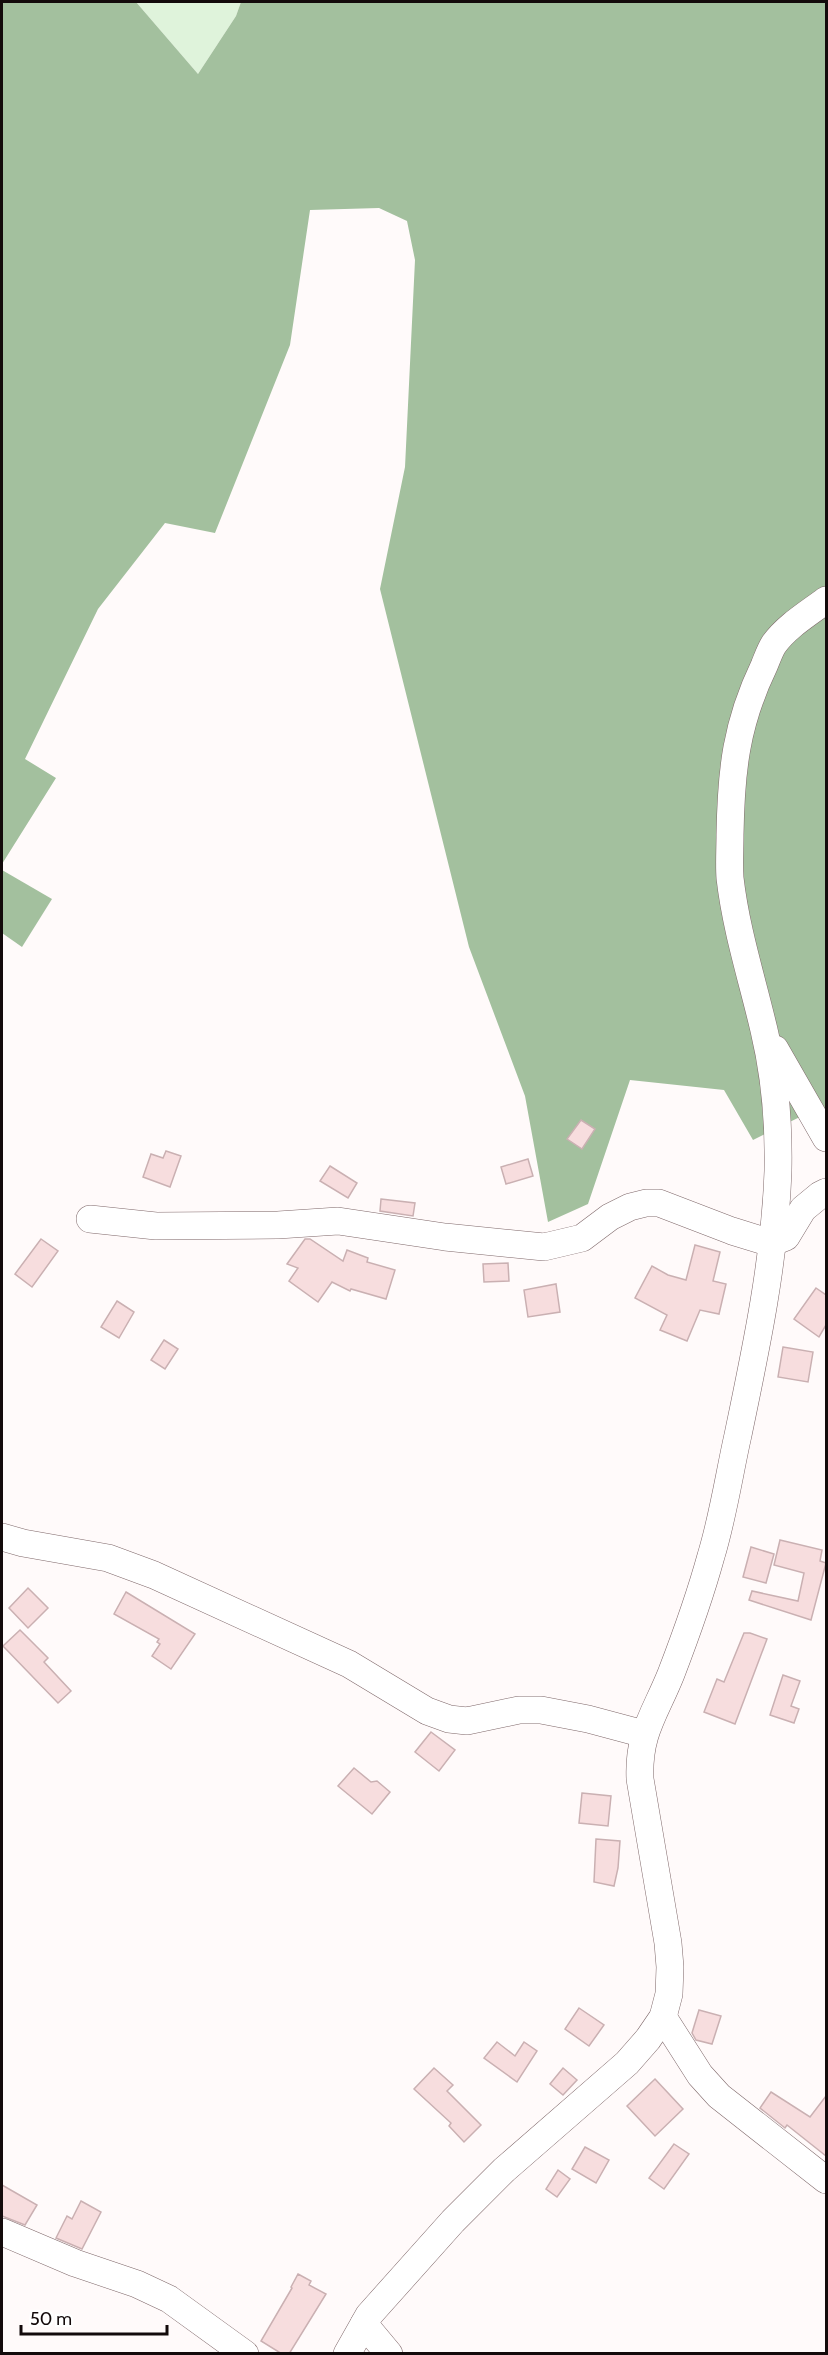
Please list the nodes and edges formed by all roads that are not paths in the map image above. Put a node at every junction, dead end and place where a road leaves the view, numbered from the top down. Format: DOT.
graph roads {
  1 [pos="826,600"];
  2 [pos="765,1032"];
  3 [pos="826,1138"];
  4 [pos="826,1192"];
  5 [pos="90,1219"];
  6 [pos="771,1243"];
  7 [pos="2,1537"];
  8 [pos="644,1734"];
  9 [pos="663,2017"];
  10 [pos="826,2180"];
  11 [pos="2,2232"];
  12 [pos="364,2324"];
  13 [pos="245,2354"];
  14 [pos="347,2354"];
  15 [pos="389,2354"];
  1 -- 2 [label="street"];
  2 -- 3 [label="street"];
  2 -- 6 [label="street"];
  4 -- 6 [label="street"];
  5 -- 6 [label="street"];
  6 -- 8 [label="street"];
  7 -- 8 [label="street"];
  8 -- 9 [label="street"];
  9 -- 10 [label="street"];
  9 -- 12 [label="street"];
  11 -- 13 [label="street"];
  12 -- 14 [label="street"];
  12 -- 15 [label="street"];
}
